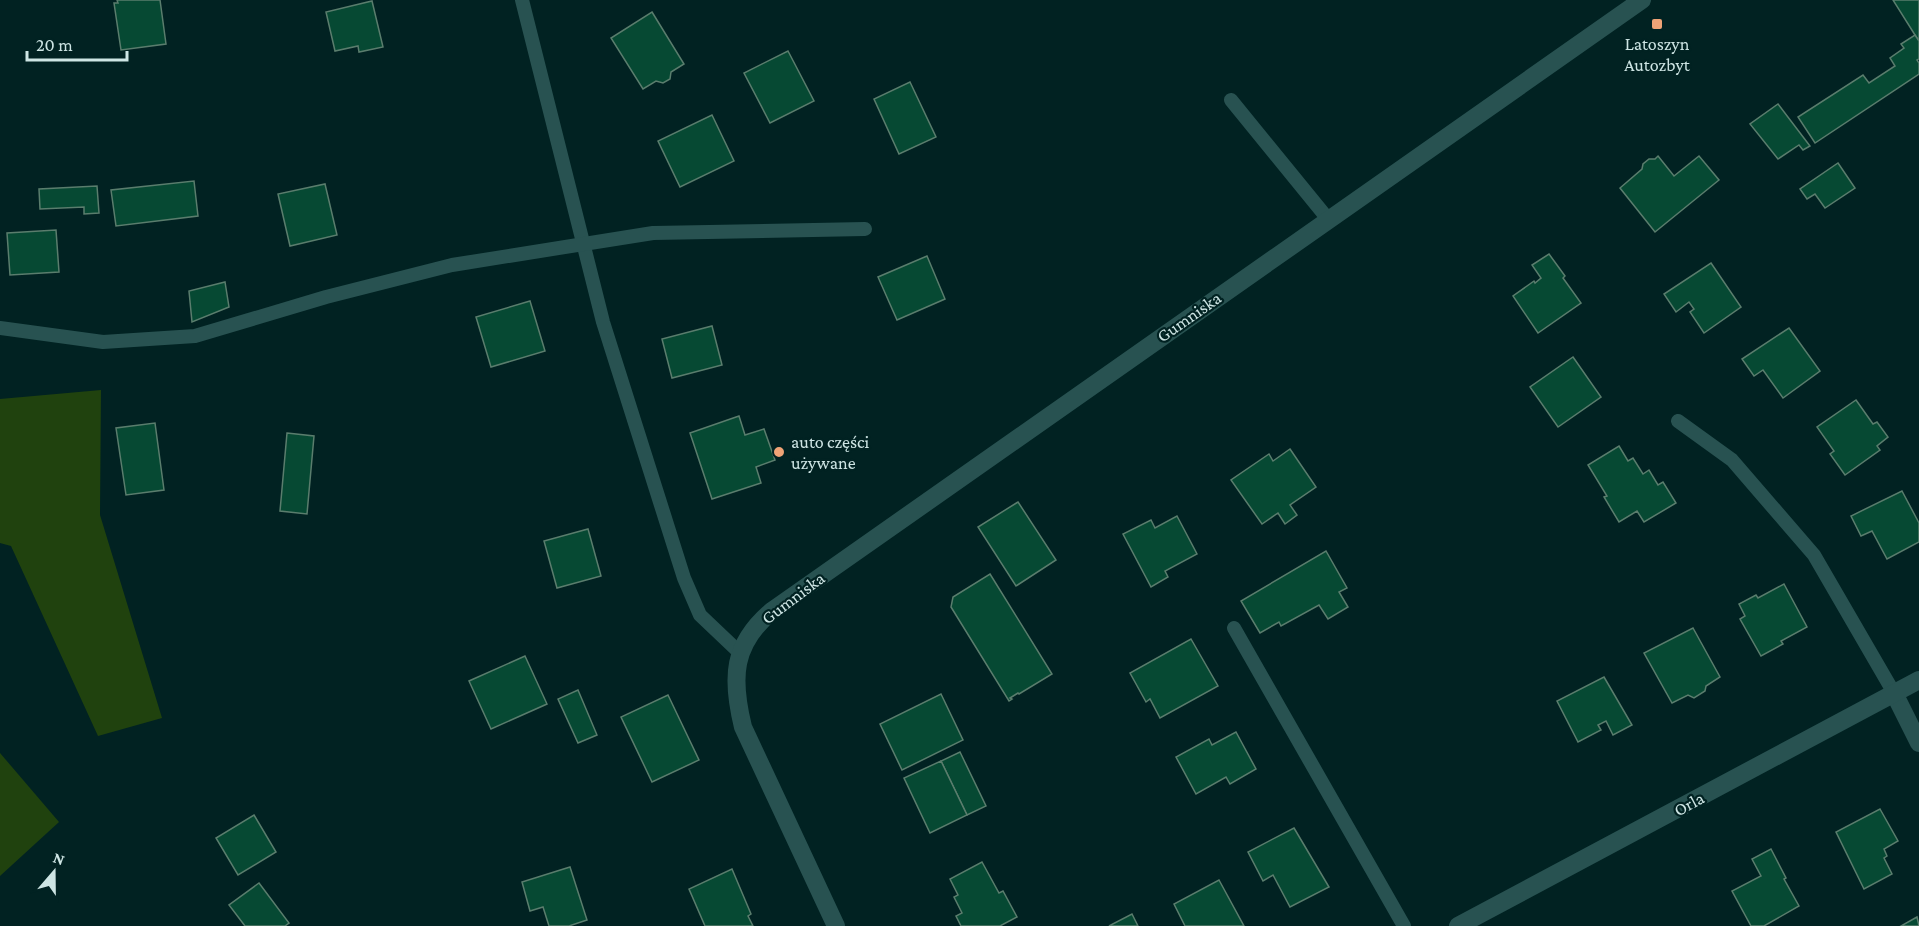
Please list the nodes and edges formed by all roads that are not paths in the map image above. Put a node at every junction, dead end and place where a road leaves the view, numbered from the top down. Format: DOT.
graph roads {
  1 [pos="522,0"];
  2 [pos="1642,0"];
  3 [pos="1231,100"];
  4 [pos="1328,219"];
  5 [pos="865,229"];
  6 [pos="584,244"];
  7 [pos="0,328"];
  8 [pos="1678,421"];
  9 [pos="1234,628"];
  10 [pos="742,648"];
  11 [pos="1919,680"];
  12 [pos="1894,693"];
  13 [pos="1919,743"];
  14 [pos="836,926"];
  15 [pos="1404,926"];
  16 [pos="1458,926"];
  1 -- 6 [label="lane"];
  2 -- 4 [label="street, Gumniska"];
  3 -- 4 [label="lane"];
  4 -- 10 [label="street, Gumniska"];
  5 -- 6 [label="lane"];
  6 -- 7 [label="lane"];
  6 -- 10 [label="lane"];
  8 -- 12 [label="lane"];
  9 -- 15 [label="lane"];
  10 -- 14 [label="street"];
  11 -- 12 [label="street, Orla"];
  12 -- 13 [label="street"];
  12 -- 16 [label="street, Orla"];
}
